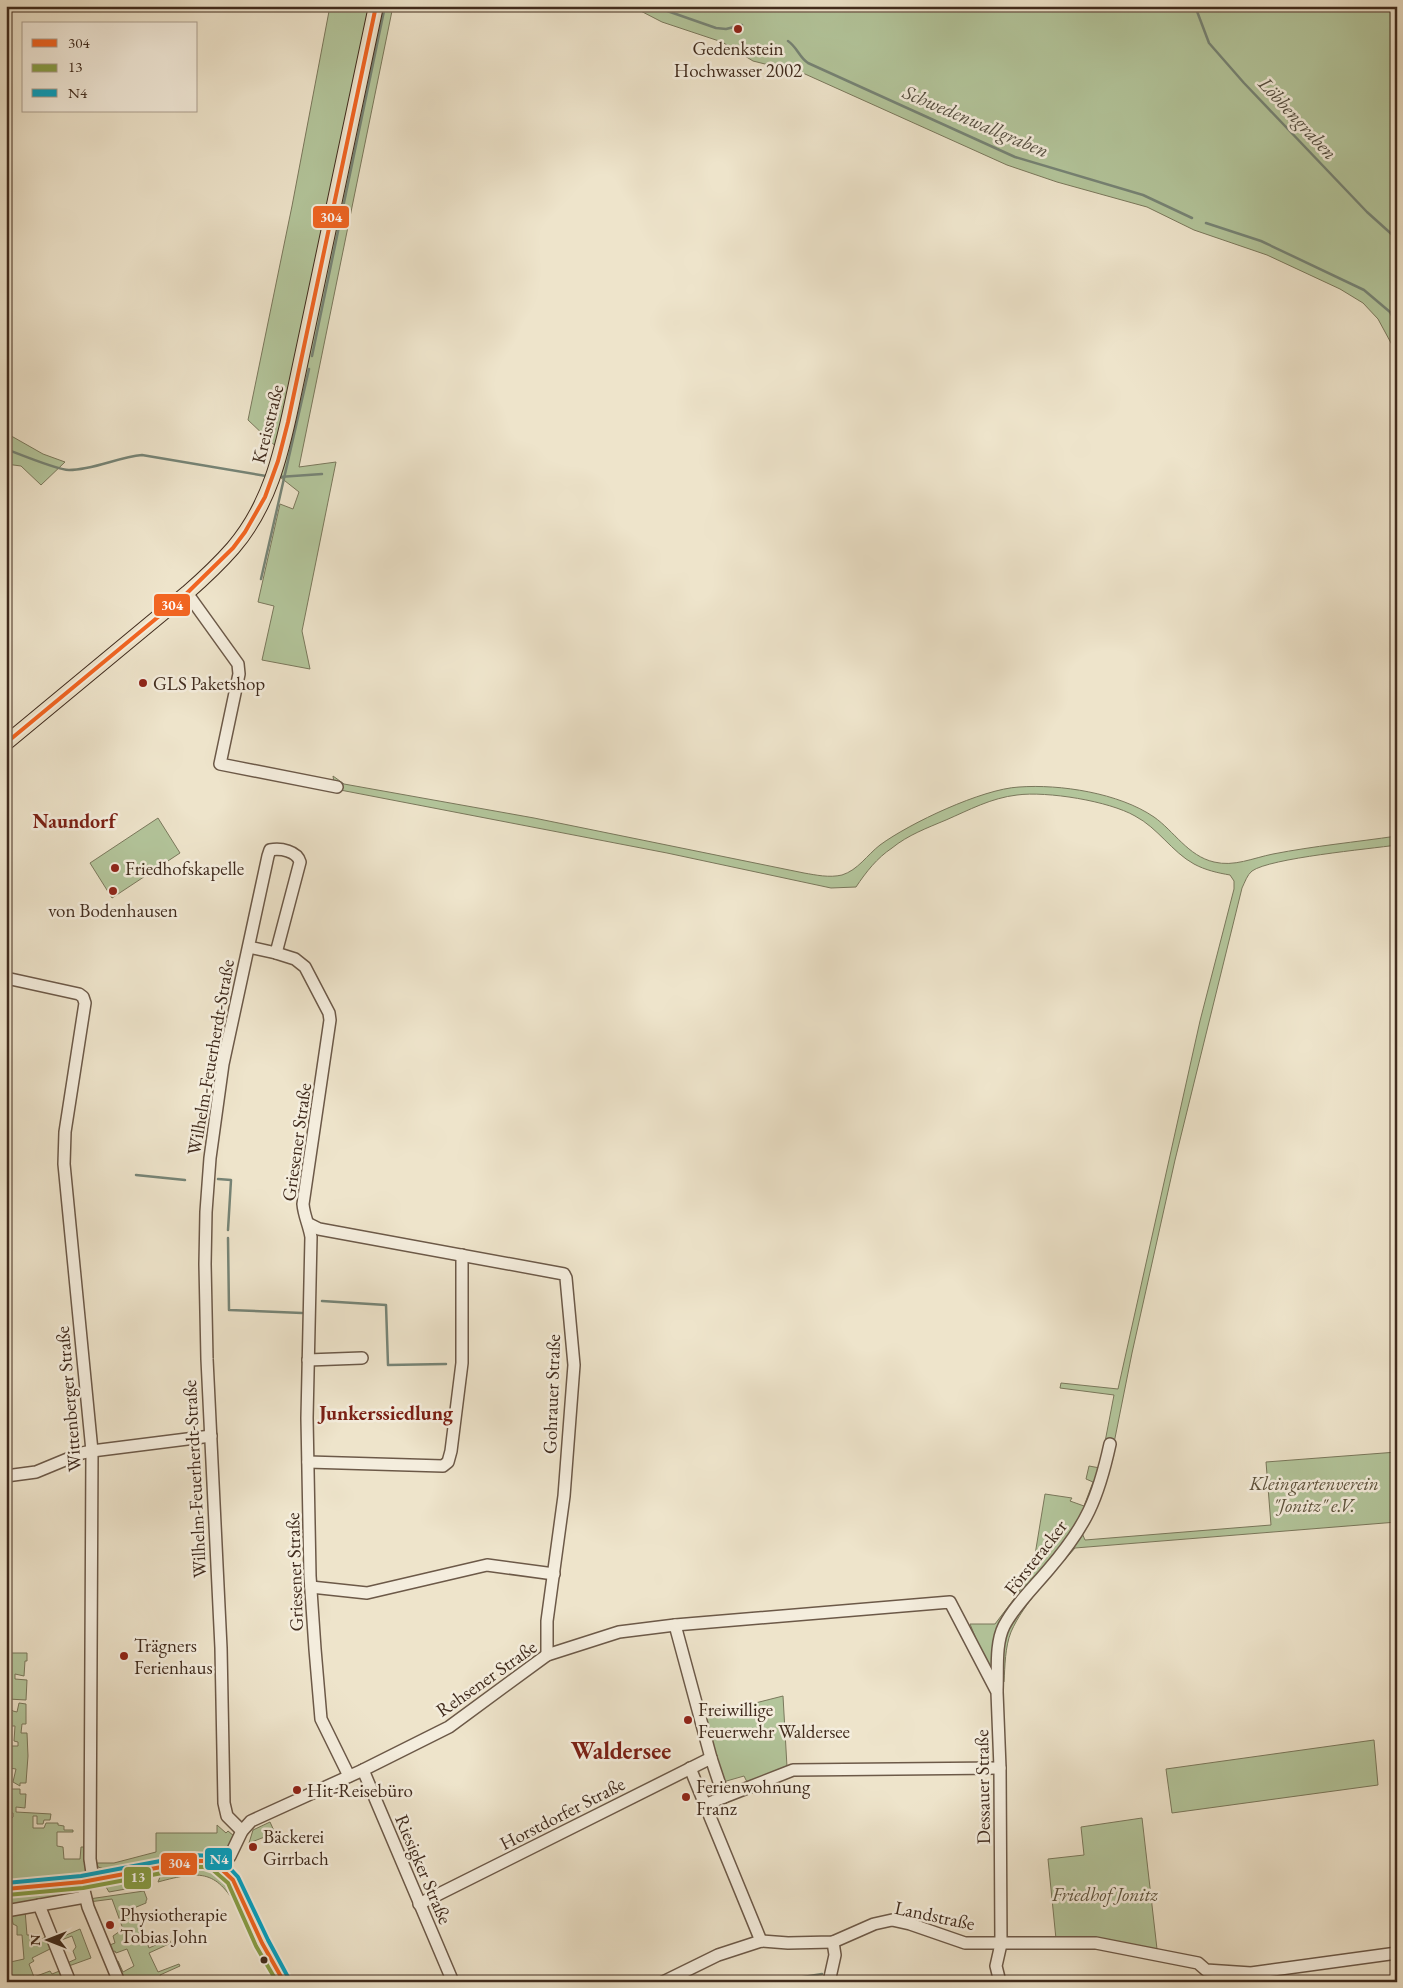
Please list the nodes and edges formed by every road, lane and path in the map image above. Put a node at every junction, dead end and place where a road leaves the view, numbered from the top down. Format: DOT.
graph roads {
  1 [pos="376,6"];
  2 [pos="186,593"];
  3 [pos="6,743"];
  4 [pos="337,787"];
  5 [pos="249,947"];
  6 [pos="276,953"];
  7 [pos="6,978"];
  8 [pos="309,1224"];
  9 [pos="462,1255"];
  10 [pos="362,1358"];
  11 [pos="308,1360"];
  12 [pos="211,1436"];
  13 [pos="1110,1444"];
  14 [pos="92,1451"];
  15 [pos="308,1462"];
  16 [pos="6,1476"];
  17 [pos="554,1574"];
  18 [pos="311,1587"];
  19 [pos="950,1602"];
  20 [pos="675,1625"];
  21 [pos="547,1655"];
  22 [pos="996,1692"];
  23 [pos="711,1758"];
  24 [pos="690,1768"];
  25 [pos="1000,1768"];
  26 [pos="363,1770"];
  27 [pos="349,1776"];
  28 [pos="724,1797"];
  29 [pos="704,1805"];
  30 [pos="242,1831"];
  31 [pos="220,1867"];
  32 [pos="88,1881"];
  33 [pos="6,1889"];
  34 [pos="85,1897"];
  35 [pos="419,1904"];
  36 [pos="39,1905"];
  37 [pos="6,1911"];
  38 [pos="761,1941"];
  39 [pos="833,1942"];
  40 [pos="1001,1944"];
  41 [pos="1397,1952"];
  42 [pos="1206,1970"];
  43 [pos="70,1982"];
  44 [pos="119,1982"];
  45 [pos="284,1982"];
  46 [pos="453,1982"];
  47 [pos="663,1982"];
  48 [pos="829,1982"];
  49 [pos="1000,1982"];
  50 [pos="1206,1982"];
  1 -- 2 [label="main road, Kreisstraße"];
  2 -- 3 [label="main road, Kreisstraße"];
  2 -- 4 [label="street"];
  5 -- 6 [label="street, Wilhelm-Feuerherdt-Straße"];
  5 -- 6 [label="street, Wilhelm-Feuerherdt-Straße"];
  5 -- 12 [label="street, Wilhelm-Feuerherdt-Straße"];
  6 -- 8 [label="street, Griesener Straße"];
  7 -- 14 [label="street, Wittenberger Straße"];
  8 -- 9 [label="street, Gohrauer Straße"];
  8 -- 11 [label="street, Griesener Straße"];
  9 -- 15 [label="street"];
  9 -- 17 [label="street, Gohrauer Straße"];
  10 -- 11 [label="street"];
  11 -- 15 [label="street, Griesener Straße"];
  12 -- 14 [label="street"];
  12 -- 30 [label="street, Wilhelm-Feuerherdt-Straße"];
  13 -- 22 [label="street, Försteracker"];
  14 -- 16 [label="street"];
  14 -- 32 [label="street, Wittenberger Straße"];
  15 -- 18 [label="street, Griesener Straße"];
  17 -- 18 [label="street"];
  17 -- 21 [label="street, Gohrauer Straße"];
  18 -- 27 [label="street, Griesener Straße"];
  19 -- 20 [label="street, Rehsener Straße"];
  19 -- 22 [label="street, Dessauer Straße"];
  20 -- 21 [label="street, Rehsener Straße"];
  20 -- 23 [label="street"];
  21 -- 26 [label="street, Rehsener Straße"];
  22 -- 25 [label="street, Dessauer Straße"];
  23 -- 24 [label="street, Horstdorfer Straße"];
  23 -- 28 [label="street"];
  24 -- 29 [label="street"];
  24 -- 35 [label="street, Horstdorfer Straße"];
  25 -- 28 [label="street"];
  25 -- 40 [label="street, Dessauer Straße"];
  26 -- 27 [label="street, Rehsener Straße"];
  26 -- 35 [label="street, Riesigker Straße"];
  27 -- 30 [label="street, Rehsener Straße"];
  28 -- 29 [label="street"];
  29 -- 38 [label="street"];
  30 -- 31 [label="street"];
  31 -- 32 [label="main road"];
  31 -- 45 [label="main road"];
  32 -- 33 [label="main road"];
  32 -- 34 [label="street, Wittenberger Straße"];
  34 -- 36 [label="street"];
  34 -- 44 [label="street, Wittenberger Straße"];
  35 -- 46 [label="street, Riesigker Straße"];
  36 -- 37 [label="street"];
  36 -- 43 [label="street"];
  38 -- 39 [label="street, Landstraße"];
  38 -- 47 [label="street, Landstraße"];
  39 -- 40 [label="street, Landstraße"];
  39 -- 48 [label="street"];
  40 -- 42 [label="street, Landstraße"];
  40 -- 49 [label="street, Dessauer Straße"];
  41 -- 42 [label="street, Landstraße"];
  42 -- 50 [label="street"];
}
